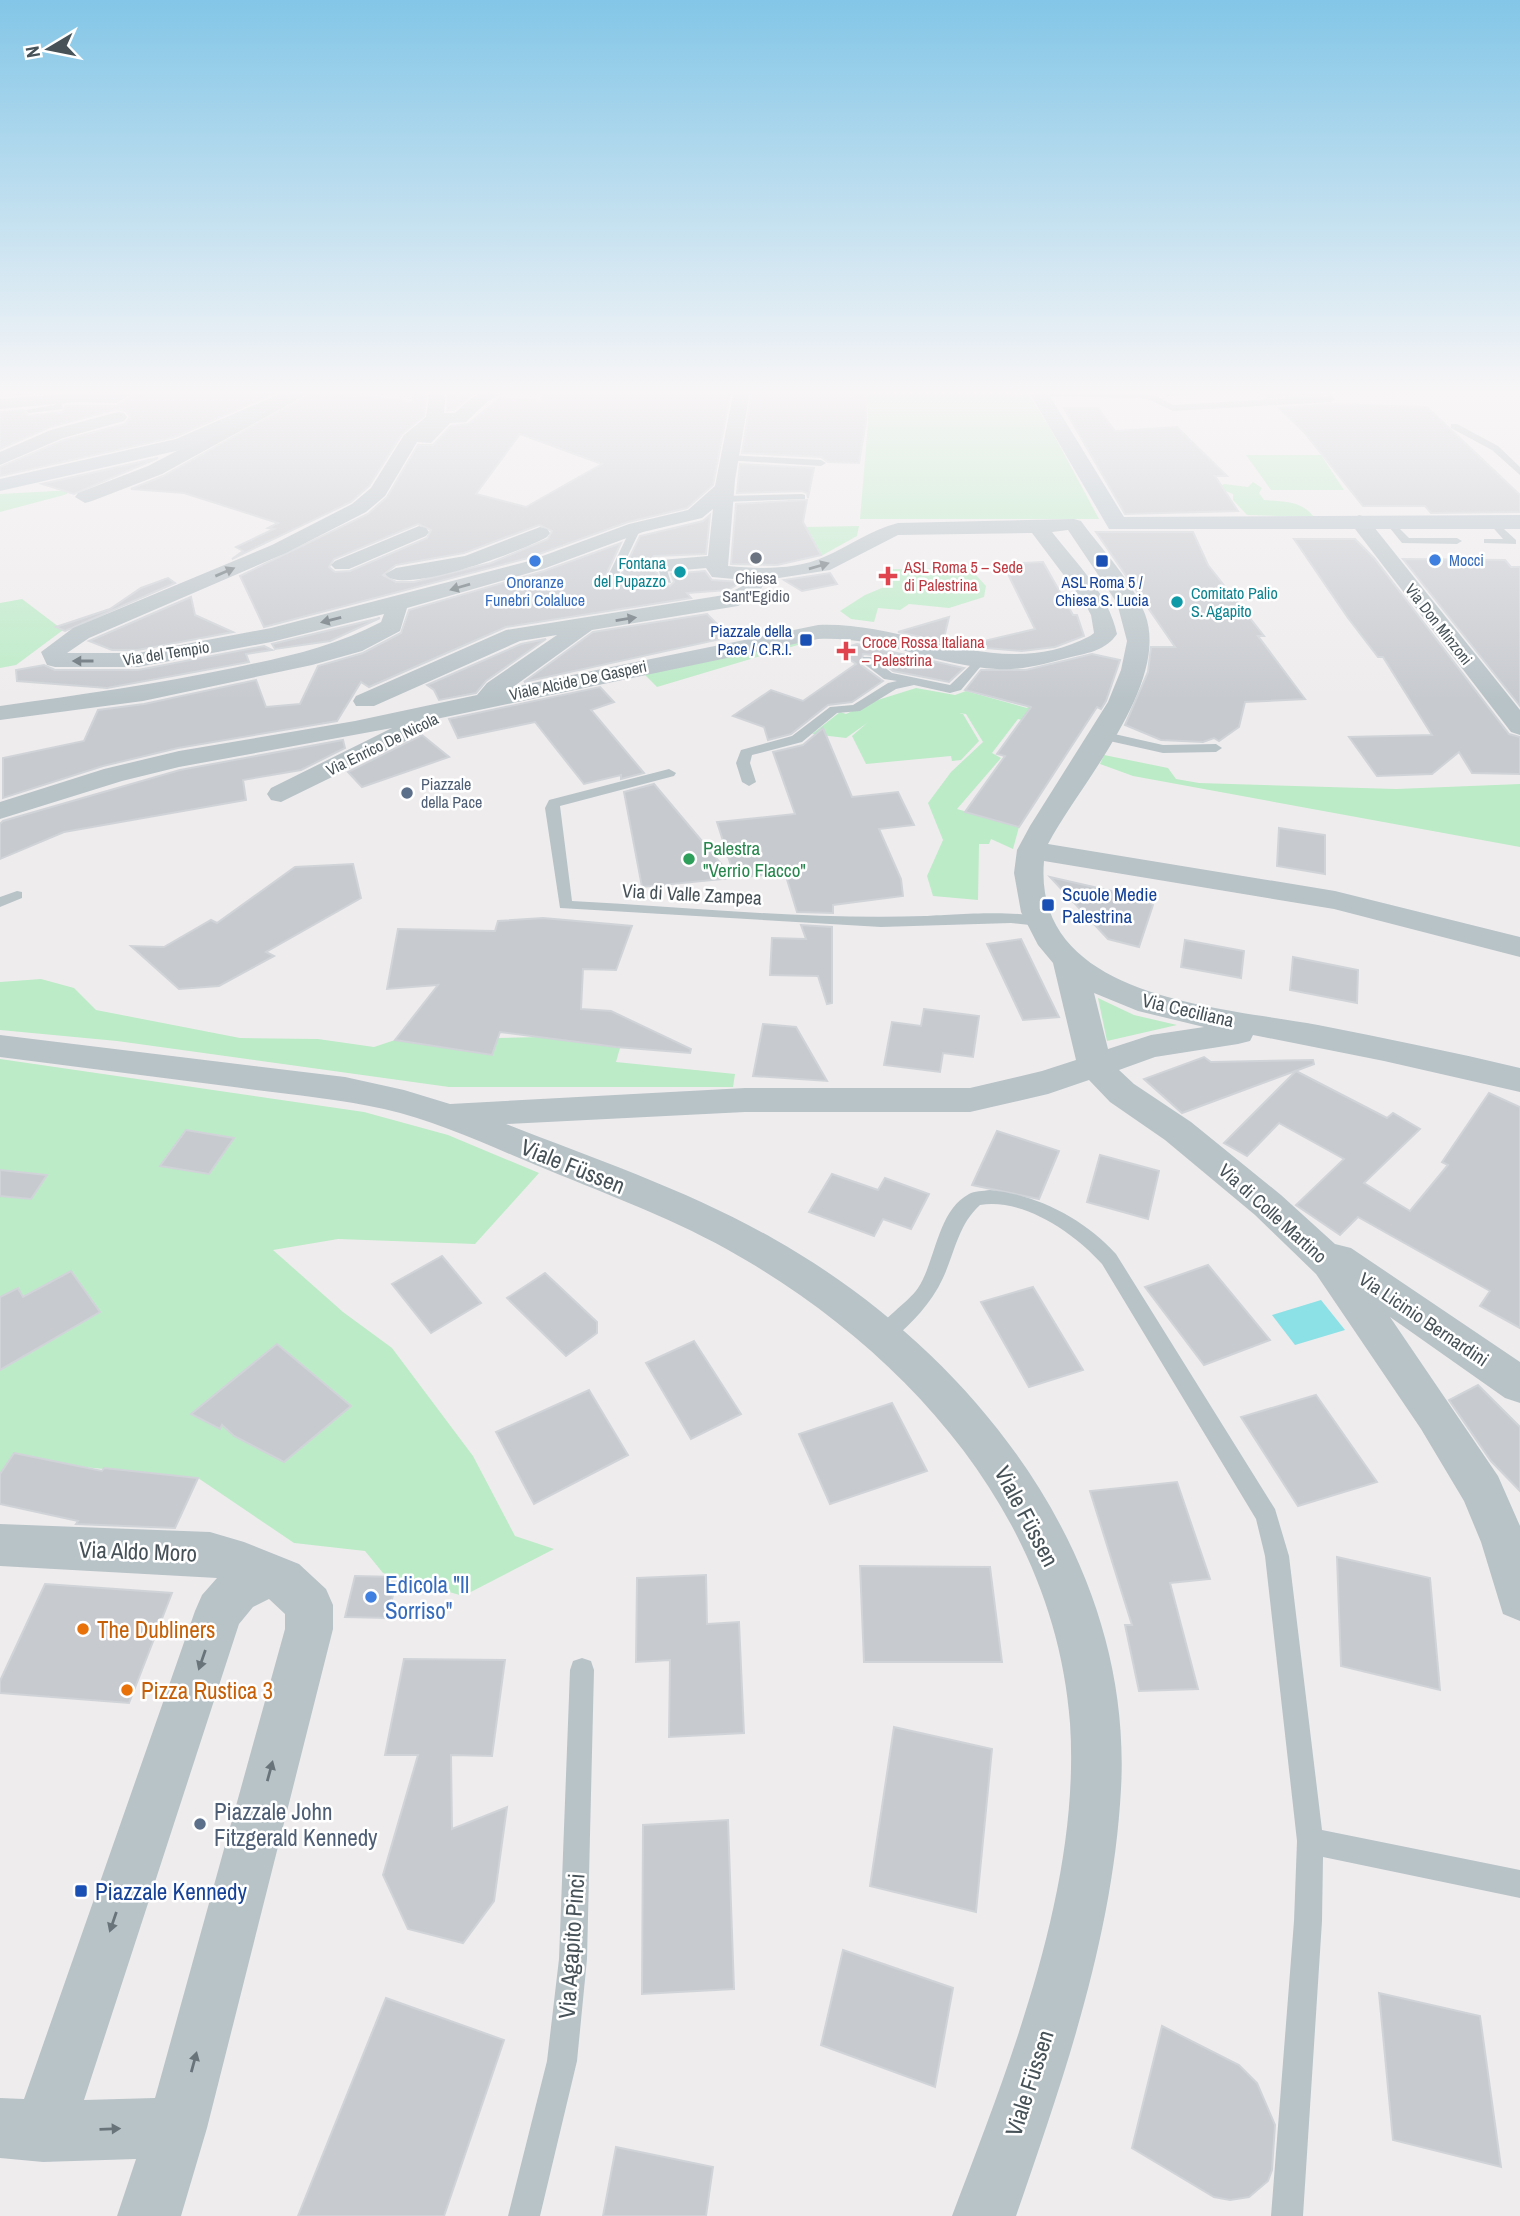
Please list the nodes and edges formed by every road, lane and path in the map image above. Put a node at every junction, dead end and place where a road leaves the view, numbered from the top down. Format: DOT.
graph roads {
  1 [pos="94,493"];
  2 [pos="375,493"];
  3 [pos="717,493"];
  4 [pos="719,493"];
  5 [pos="742,493"];
  6 [pos="1099,493"];
  7 [pos="1102,493"];
  8 [pos="85,497"];
  9 [pos="802,497"];
  10 [pos="1359,521"];
  11 [pos="1195,522"];
  12 [pos="1390,522"];
  13 [pos="1520,522"];
  14 [pos="1117,524"];
  15 [pos="1037,526"];
  16 [pos="636,528"];
  17 [pos="419,532"];
  18 [pos="1079,532"];
  19 [pos="541,533"];
  20 [pos="1457,541"];
  21 [pos="1051,545"];
  22 [pos="1082,564"];
  23 [pos="342,565"];
  24 [pos="722,567"];
  25 [pos="663,569"];
  26 [pos="760,573"];
  27 [pos="396,574"];
  28 [pos="613,576"];
  29 [pos="1117,588"];
  30 [pos="1084,589"];
  31 [pos="397,604"];
  32 [pos="586,625"];
  33 [pos="867,660"];
  34 [pos="979,660"];
  35 [pos="912,682"];
  36 [pos="365,701"];
  37 [pos="485,701"];
  38 [pos="0,713"];
  39 [pos="1520,727"];
  40 [pos="1101,735"];
  41 [pos="1216,748"];
  42 [pos="669,773"];
  43 [pos="749,782"];
  44 [pos="281,794"];
  45 [pos="0,811"];
  46 [pos="1031,850"];
  47 [pos="17,895"];
  48 [pos="0,903"];
  49 [pos="1039,921"];
  50 [pos="1520,947"];
  51 [pos="1069,963"];
  52 [pos="1298,1032"];
  53 [pos="0,1046"];
  54 [pos="1094,1065"];
  55 [pos="1520,1080"];
  56 [pos="443,1114"];
  57 [pos="1293,1229"];
  58 [pos="884,1335"];
  59 [pos="1520,1385"];
  60 [pos="0,1545"];
  61 [pos="272,1575"];
  62 [pos="1520,1598"];
  63 [pos="582,1671"];
  64 [pos="1310,1841"];
  65 [pos="1520,1884"];
  66 [pos="177,2128"];
  67 [pos="21,2130"];
  68 [pos="149,2216"];
  69 [pos="524,2216"];
  70 [pos="984,2216"];
  71 [pos="1287,2216"];
  1 -- 8 [label="street"];
  31 -- 2 [label="street, Via del Tempio, one-way"];
  3 -- 16 [label="street, Via del Tempio"];
  4 -- 24 [label="street"];
  5 -- 9 [label="lane"];
  6 -- 14 [label="street"];
  7 -- 11 [label="street"];
  10 -- 11 [label="street"];
  10 -- 12 [label="street"];
  10 -- 39 [label="street, Via Don Minzoni"];
  11 -- 14 [label="street"];
  12 -- 13 [label="street"];
  12 -- 20 [label="lane"];
  14 -- 18 [label="street"];
  15 -- 18 [label="street"];
  15 -- 21 [label="street"];
  26 -- 15 [label="street, one-way"];
  16 -- 28 [label="lane"];
  16 -- 31 [label="street, Via del Tempio, one-way"];
  17 -- 23 [label="street"];
  18 -- 22 [label="street"];
  18 -- 29 [label="street, Via Ceciliana"];
  19 -- 27 [label="street"];
  21 -- 22 [label="street"];
  21 -- 30 [label="street"];
  22 -- 29 [label="street"];
  22 -- 30 [label="street"];
  24 -- 25 [label="street"];
  24 -- 26 [label="street"];
  32 -- 26 [label="street, one-way"];
  29 -- 40 [label="street, Via Ceciliana"];
  30 -- 34 [label="street, Viale Alcide De Gasperi"];
  31 -- 38 [label="street"];
  32 -- 36 [label="street"];
  32 -- 37 [label="street"];
  33 -- 35 [label="lane"];
  34 -- 35 [label="lane"];
  34 -- 37 [label="street, Viale Alcide De Gasperi"];
  35 -- 43 [label="lane"];
  37 -- 44 [label="street, Via Enrico De Nicola"];
  37 -- 45 [label="street, Viale Alcide De Gasperi"];
  40 -- 41 [label="lane"];
  40 -- 46 [label="street, Via Ceciliana"];
  42 -- 49 [label="lane, Via di Valle Zampea"];
  46 -- 49 [label="street, Via Ceciliana"];
  46 -- 50 [label="street"];
  47 -- 48 [label="lane"];
  49 -- 51 [label="street, Via Ceciliana"];
  51 -- 52 [label="street, Via Ceciliana"];
  51 -- 54 [label="street"];
  52 -- 54 [label="street, Viale Füssen"];
  52 -- 55 [label="street, Via Ceciliana"];
  53 -- 56 [label="street, Viale Füssen"];
  54 -- 56 [label="street, Viale Füssen"];
  54 -- 57 [label="street, Via di Colle Martino"];
  56 -- 58 [label="street, Viale Füssen"];
  57 -- 59 [label="street, Via Licinio Bernardini"];
  57 -- 62 [label="street, Via di Colle Martino"];
  58 -- 64 [label="lane"];
  58 -- 70 [label="street, Viale Füssen"];
  60 -- 61 [label="street, Via Aldo Moro"];
  66 -- 61 [label="street, one-way"];
  61 -- 67 [label="street, one-way"];
  63 -- 69 [label="lane, Via Agapito Pinci"];
  64 -- 65 [label="lane"];
  64 -- 71 [label="lane"];
  67 -- 66 [label="street, one-way"];
  66 -- 68 [label="street"];
}
